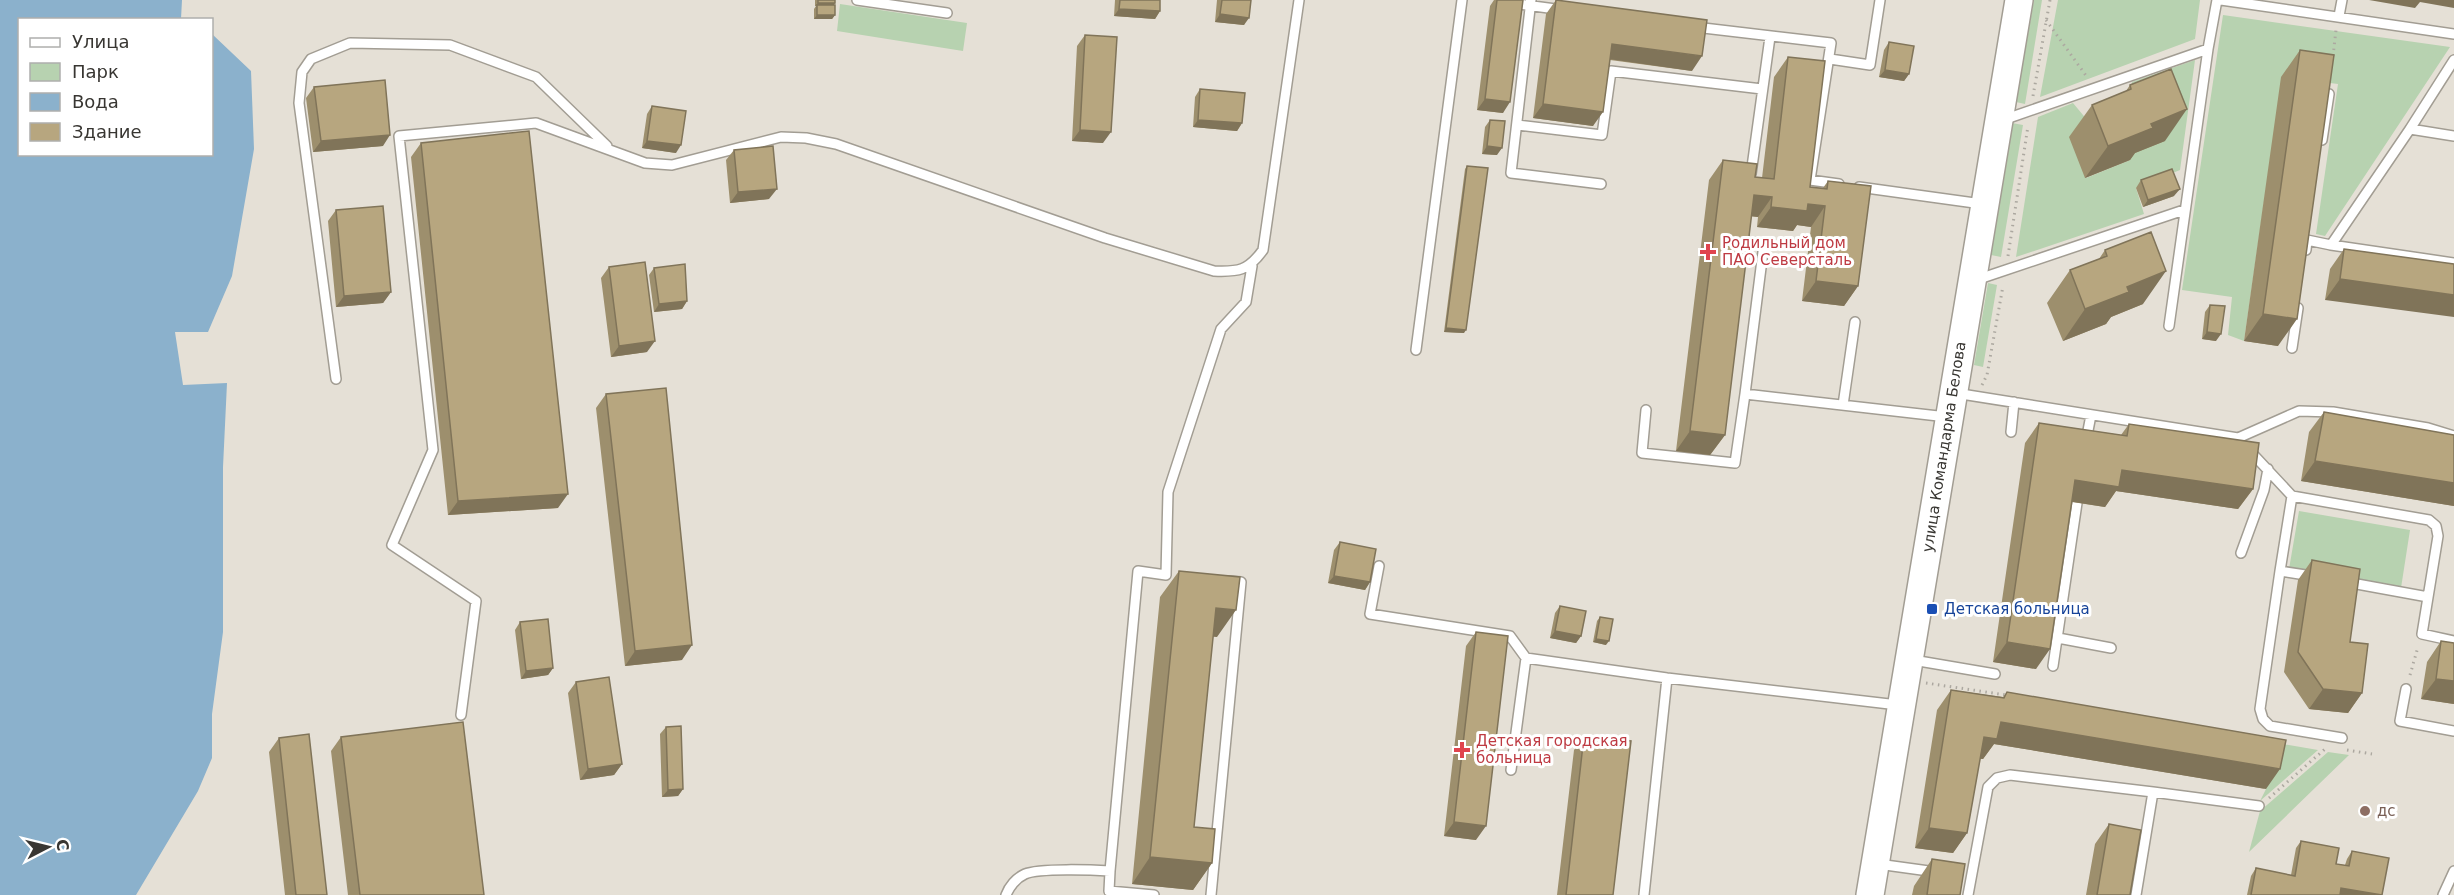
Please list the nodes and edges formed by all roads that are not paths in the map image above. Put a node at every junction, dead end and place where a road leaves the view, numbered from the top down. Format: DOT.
graph roads {
  1 [pos="857,0"];
  2 [pos="1299,0"];
  3 [pos="1462,0"];
  4 [pos="1880,0"];
  5 [pos="2019,0"];
  6 [pos="2219,0"];
  7 [pos="2342,0"];
  8 [pos="1497,2"];
  9 [pos="1530,3"];
  10 [pos="1576,12"];
  11 [pos="947,13"];
  12 [pos="2339,16"];
  13 [pos="1690,26"];
  14 [pos="2454,34"];
  15 [pos="1770,37"];
  16 [pos="2208,49"];
  17 [pos="1830,58"];
  18 [pos="2454,60"];
  19 [pos="1762,89"];
  20 [pos="2329,94"];
  21 [pos="1998,122"];
  22 [pos="1516,125"];
  23 [pos="2410,129"];
  24 [pos="2454,136"];
  25 [pos="611,149"];
  26 [pos="2320,150"];
  27 [pos="1601,184"];
  28 [pos="1750,187"];
  29 [pos="1984,204"];
  30 [pos="2184,210"];
  31 [pos="1745,224"];
  32 [pos="2309,229"];
  33 [pos="2307,240"];
  34 [pos="2331,244"];
  35 [pos="2304,262"];
  36 [pos="2454,263"];
  37 [pos="1252,266"];
  38 [pos="1972,281"];
  39 [pos="2300,294"];
  40 [pos="1855,322"];
  41 [pos="2169,326"];
  42 [pos="2292,348"];
  43 [pos="1416,350"];
  44 [pos="336,379"];
  45 [pos="1744,394"];
  46 [pos="1960,402"];
  47 [pos="2014,402"];
  48 [pos="1843,405"];
  49 [pos="1646,410"];
  50 [pos="2091,415"];
  51 [pos="2011,432"];
  52 [pos="2454,436"];
  53 [pos="2238,438"];
  54 [pos="2084,452"];
  55 [pos="2268,469"];
  56 [pos="2292,496"];
  57 [pos="2077,502"];
  58 [pos="2241,553"];
  59 [pos="1380,566"];
  60 [pos="2280,571"];
  61 [pos="1166,574"];
  62 [pos="1177,576"];
  63 [pos="2325,579"];
  64 [pos="1220,580"];
  65 [pos="2337,581"];
  66 [pos="2428,597"];
  67 [pos="2058,638"];
  68 [pos="2454,641"];
  69 [pos="2111,648"];
  70 [pos="1526,658"];
  71 [pos="2053,666"];
  72 [pos="1995,674"];
  73 [pos="1667,678"];
  74 [pos="1907,682"];
  75 [pos="2406,689"];
  76 [pos="460,715"];
  77 [pos="2454,731"];
  78 [pos="2342,738"];
  79 [pos="1511,770"];
  80 [pos="2153,792"];
  81 [pos="2259,806"];
  82 [pos="1876,864"];
  83 [pos="1110,871"];
  84 [pos="2454,871"];
  85 [pos="1950,874"];
  86 [pos="1960,875"];
  87 [pos="1971,877"];
  88 [pos="2452,884"];
  89 [pos="1006,895"];
  90 [pos="1154,895"];
  91 [pos="1211,895"];
  92 [pos="1644,895"];
  93 [pos="1870,895"];
  94 [pos="1968,895"];
  95 [pos="2136,895"];
  96 [pos="2443,895"];
  1 -- 11 [label="lane"];
  2 -- 37 [label="lane"];
  3 -- 43 [label="lane"];
  4 -- 17 [label="lane"];
  5 -- 21 [label="main road, улица Командарма Белова"];
  6 -- 12 [label="lane"];
  6 -- 16 [label="lane"];
  7 -- 12 [label="lane"];
  8 -- 9 [label="lane"];
  9 -- 10 [label="lane"];
  9 -- 22 [label="lane"];
  12 -- 14 [label="lane"];
  13 -- 15 [label="lane"];
  15 -- 17 [label="lane"];
  15 -- 19 [label="lane"];
  16 -- 21 [label="lane"];
  16 -- 30 [label="lane"];
  17 -- 29 [label="lane"];
  18 -- 23 [label="lane"];
  19 -- 22 [label="lane"];
  19 -- 28 [label="lane"];
  20 -- 26 [label="lane"];
  21 -- 29 [label="main road, улица Командарма Белова"];
  22 -- 27 [label="lane"];
  23 -- 24 [label="lane"];
  23 -- 34 [label="lane"];
  25 -- 37 [label="lane"];
  25 -- 44 [label="lane"];
  25 -- 76 [label="lane"];
  29 -- 38 [label="main road, улица Командарма Белова"];
  30 -- 38 [label="lane"];
  30 -- 41 [label="lane"];
  31 -- 45 [label="lane"];
  32 -- 33 [label="lane"];
  33 -- 34 [label="lane"];
  33 -- 35 [label="lane"];
  34 -- 36 [label="lane"];
  37 -- 61 [label="lane"];
  38 -- 46 [label="main road, улица Командарма Белова"];
  39 -- 42 [label="lane"];
  40 -- 48 [label="lane"];
  45 -- 48 [label="lane"];
  45 -- 49 [label="lane"];
  46 -- 47 [label="lane"];
  46 -- 48 [label="lane"];
  46 -- 74 [label="main road, улица Командарма Белова"];
  47 -- 50 [label="lane"];
  47 -- 51 [label="lane"];
  50 -- 53 [label="lane"];
  50 -- 54 [label="lane"];
  52 -- 53 [label="lane"];
  53 -- 55 [label="lane"];
  55 -- 56 [label="lane"];
  55 -- 58 [label="lane"];
  56 -- 60 [label="lane"];
  56 -- 66 [label="lane"];
  57 -- 67 [label="lane"];
  59 -- 70 [label="lane"];
  60 -- 63 [label="lane"];
  60 -- 78 [label="lane"];
  61 -- 62 [label="lane"];
  61 -- 83 [label="lane"];
  64 -- 91 [label="lane"];
  65 -- 66 [label="lane"];
  66 -- 68 [label="lane"];
  67 -- 69 [label="lane"];
  67 -- 71 [label="lane"];
  70 -- 73 [label="lane"];
  70 -- 79 [label="lane"];
  72 -- 74 [label="lane"];
  73 -- 74 [label="lane"];
  73 -- 92 [label="lane"];
  74 -- 82 [label="main road, улица Командарма Белова"];
  75 -- 77 [label="lane"];
  80 -- 81 [label="lane"];
  80 -- 87 [label="lane"];
  80 -- 95 [label="lane"];
  82 -- 85 [label="lane"];
  82 -- 93 [label="main road, улица Командарма Белова"];
  83 -- 89 [label="lane"];
  83 -- 90 [label="lane"];
  84 -- 88 [label="lane"];
  86 -- 87 [label="lane"];
  87 -- 94 [label="lane"];
  88 -- 96 [label="lane"];
}
